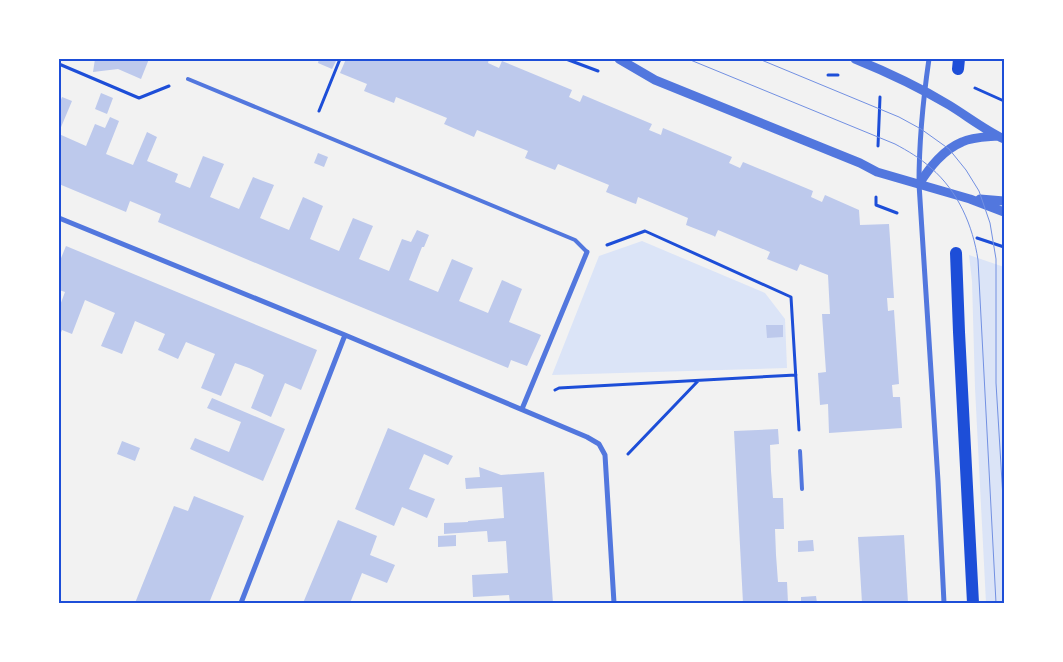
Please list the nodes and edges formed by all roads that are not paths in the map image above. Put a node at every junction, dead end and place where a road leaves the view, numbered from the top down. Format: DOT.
graph roads {
  1 [pos="619,59"];
  2 [pos="855,59"];
  3 [pos="928,59"];
  4 [pos="188,79"];
  5 [pos="924,91"];
  6 [pos="1001,138"];
  7 [pos="919,184"];
  8 [pos="970,199"];
  9 [pos="1004,200"];
  10 [pos="1004,212"];
  11 [pos="59,218"];
  12 [pos="587,252"];
  13 [pos="956,253"];
  14 [pos="346,335"];
  15 [pos="522,409"];
  16 [pos="800,451"];
  17 [pos="802,489"];
  18 [pos="241,603"];
  19 [pos="614,603"];
  20 [pos="944,603"];
  21 [pos="973,603"];
  1 -- 7 [label="street"];
  2 -- 5 [label="street"];
  3 -- 5 [label="street"];
  4 -- 12 [label="lane"];
  5 -- 6 [label="street"];
  5 -- 7 [label="street"];
  6 -- 7 [label="street"];
  7 -- 8 [label="street"];
  7 -- 20 [label="street"];
  8 -- 9 [label="street"];
  8 -- 10 [label="street"];
  11 -- 14 [label="street"];
  12 -- 15 [label="street"];
  13 -- 21 [label="main road"];
  14 -- 15 [label="street"];
  14 -- 18 [label="street"];
  15 -- 19 [label="street"];
  16 -- 17 [label="lane"];
}
